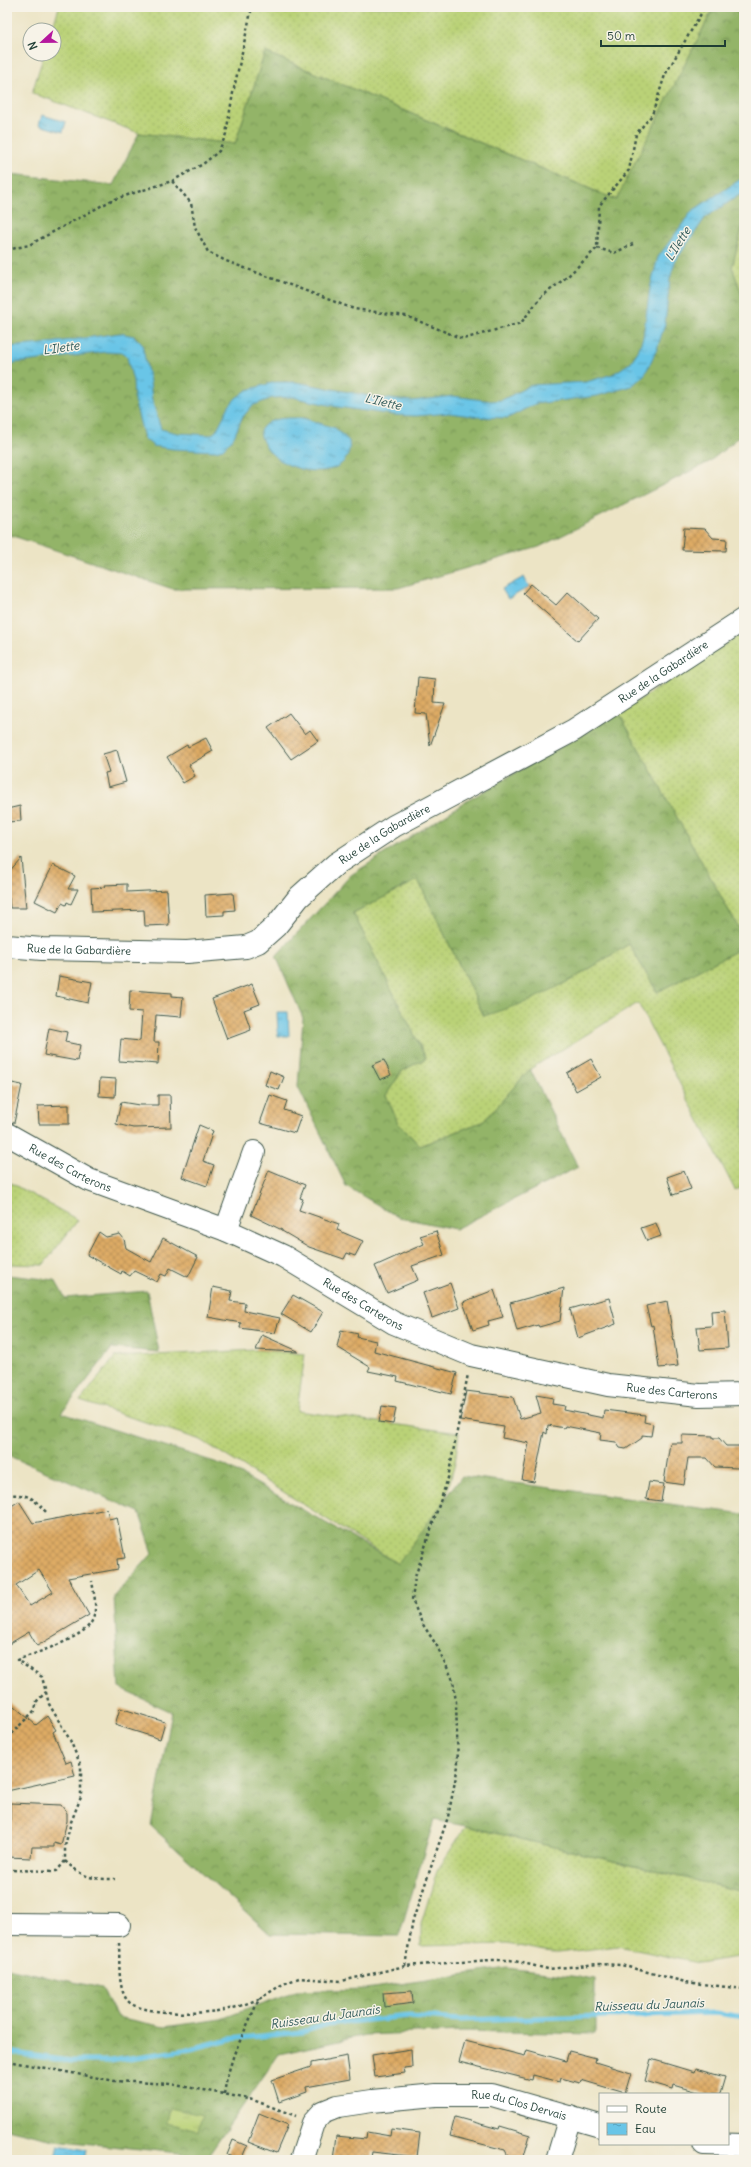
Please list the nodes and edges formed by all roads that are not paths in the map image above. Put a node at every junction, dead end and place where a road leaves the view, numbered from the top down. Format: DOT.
graph roads {
  1 [pos="744,619"];
  2 [pos="7,946"];
  3 [pos="7,1134"];
  4 [pos="254,1152"];
  5 [pos="226,1230"];
  6 [pos="744,1394"];
  7 [pos="7,1924"];
  8 [pos="119,1925"];
  9 [pos="570,2117"];
  10 [pos="599,2126"];
  11 [pos="729,2145"];
  12 [pos="744,2145"];
  13 [pos="301,2160"];
  14 [pos="557,2160"];
  1 -- 2 [label="street, Rue de la Gabardière"];
  3 -- 5 [label="street, Rue des Carterons"];
  4 -- 5 [label="street"];
  5 -- 6 [label="street, Rue des Carterons"];
  7 -- 8 [label="street"];
  9 -- 10 [label="street, Rue du Clos Dervais"];
  9 -- 13 [label="street, Rue du Clos Dervais"];
  9 -- 14 [label="street"];
  11 -- 12 [label="street"];
}
